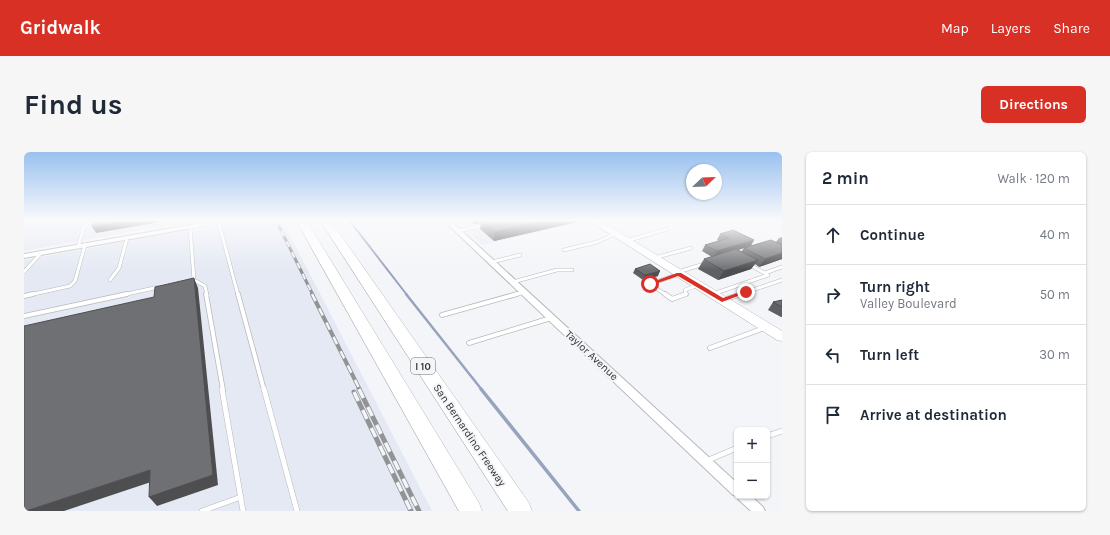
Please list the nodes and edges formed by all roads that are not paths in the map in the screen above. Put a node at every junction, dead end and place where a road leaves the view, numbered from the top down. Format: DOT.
graph roads {
  1 [pos="81,237"];
  2 [pos="134,237"];
  3 [pos="191,237"];
  4 [pos="222,237"];
  5 [pos="310,237"];
  6 [pos="336,237"];
  7 [pos="465,237"];
  8 [pos="609,237"];
  9 [pos="619,237"];
  10 [pos="641,237"];
  11 [pos="127,238"];
  12 [pos="626,241"];
  13 [pos="85,245"];
  14 [pos="78,247"];
  15 [pos="691,248"];
  16 [pos="564,250"];
  17 [pos="41,253"];
  18 [pos="24,256"];
  19 [pos="520,256"];
  20 [pos="654,258"];
  21 [pos="492,262"];
  22 [pos="710,262"];
  23 [pos="745,262"];
  24 [pos="782,267"];
  25 [pos="572,270"];
  26 [pos="24,272"];
  27 [pos="678,273"];
  28 [pos="765,273"];
  29 [pos="110,280"];
  30 [pos="194,280"];
  31 [pos="782,280"];
  32 [pos="187,281"];
  33 [pos="513,282"];
  34 [pos="698,285"];
  35 [pos="166,286"];
  36 [pos="524,292"];
  37 [pos="24,296"];
  38 [pos="717,297"];
  39 [pos="442,315"];
  40 [pos="24,316"];
  41 [pos="551,318"];
  42 [pos="766,327"];
  43 [pos="782,337"];
  44 [pos="469,343"];
  45 [pos="710,348"];
  46 [pos="782,431"];
  47 [pos="770,435"];
  48 [pos="734,449"];
  49 [pos="705,461"];
  50 [pos="734,488"];
  51 [pos="241,496"];
  52 [pos="746,499"];
  53 [pos="202,511"];
  54 [pos="243,511"];
  55 [pos="297,511"];
  56 [pos="470,511"];
  57 [pos="521,511"];
  58 [pos="759,511"];
  1 -- 14 [label="lane"];
  2 -- 11 [label="street"];
  3 -- 30 [label="lane"];
  4 -- 55 [label="lane"];
  5 -- 56 [label="highway"];
  6 -- 57 [label="highway, San Bernardino Freeway / I 10"];
  7 -- 21 [label="street, Taylor Avenue"];
  8 -- 16 [label="lane"];
  9 -- 12 [label="main road"];
  10 -- 12 [label="lane"];
  11 -- 13 [label="street"];
  11 -- 29 [label="lane"];
  12 -- 20 [label="main road"];
  13 -- 14 [label="street"];
  13 -- 37 [label="lane"];
  14 -- 17 [label="street"];
  15 -- 20 [label="lane"];
  17 -- 18 [label="street"];
  17 -- 26 [label="lane"];
  19 -- 21 [label="lane"];
  20 -- 27 [label="main road"];
  21 -- 33 [label="street, Taylor Avenue"];
  22 -- 27 [label="lane"];
  23 -- 28 [label="lane"];
  24 -- 28 [label="lane"];
  25 -- 33 [label="lane"];
  27 -- 34 [label="main road"];
  27 -- 34 [label="lane"];
  28 -- 38 [label="lane"];
  30 -- 32 [label="lane"];
  30 -- 51 [label="lane"];
  31 -- 38 [label="lane"];
  33 -- 36 [label="street, Taylor Avenue"];
  34 -- 38 [label="main road"];
  35 -- 40 [label="lane"];
  36 -- 39 [label="lane"];
  36 -- 41 [label="street, Taylor Avenue"];
  38 -- 42 [label="main road"];
  41 -- 44 [label="lane"];
  41 -- 49 [label="street, Taylor Avenue"];
  42 -- 43 [label="main road"];
  42 -- 45 [label="lane"];
  46 -- 47 [label="lane"];
  48 -- 49 [label="lane"];
  49 -- 50 [label="street, Taylor Avenue"];
  51 -- 53 [label="lane"];
  51 -- 54 [label="lane"];
  52 -- 58 [label="street"];
}
